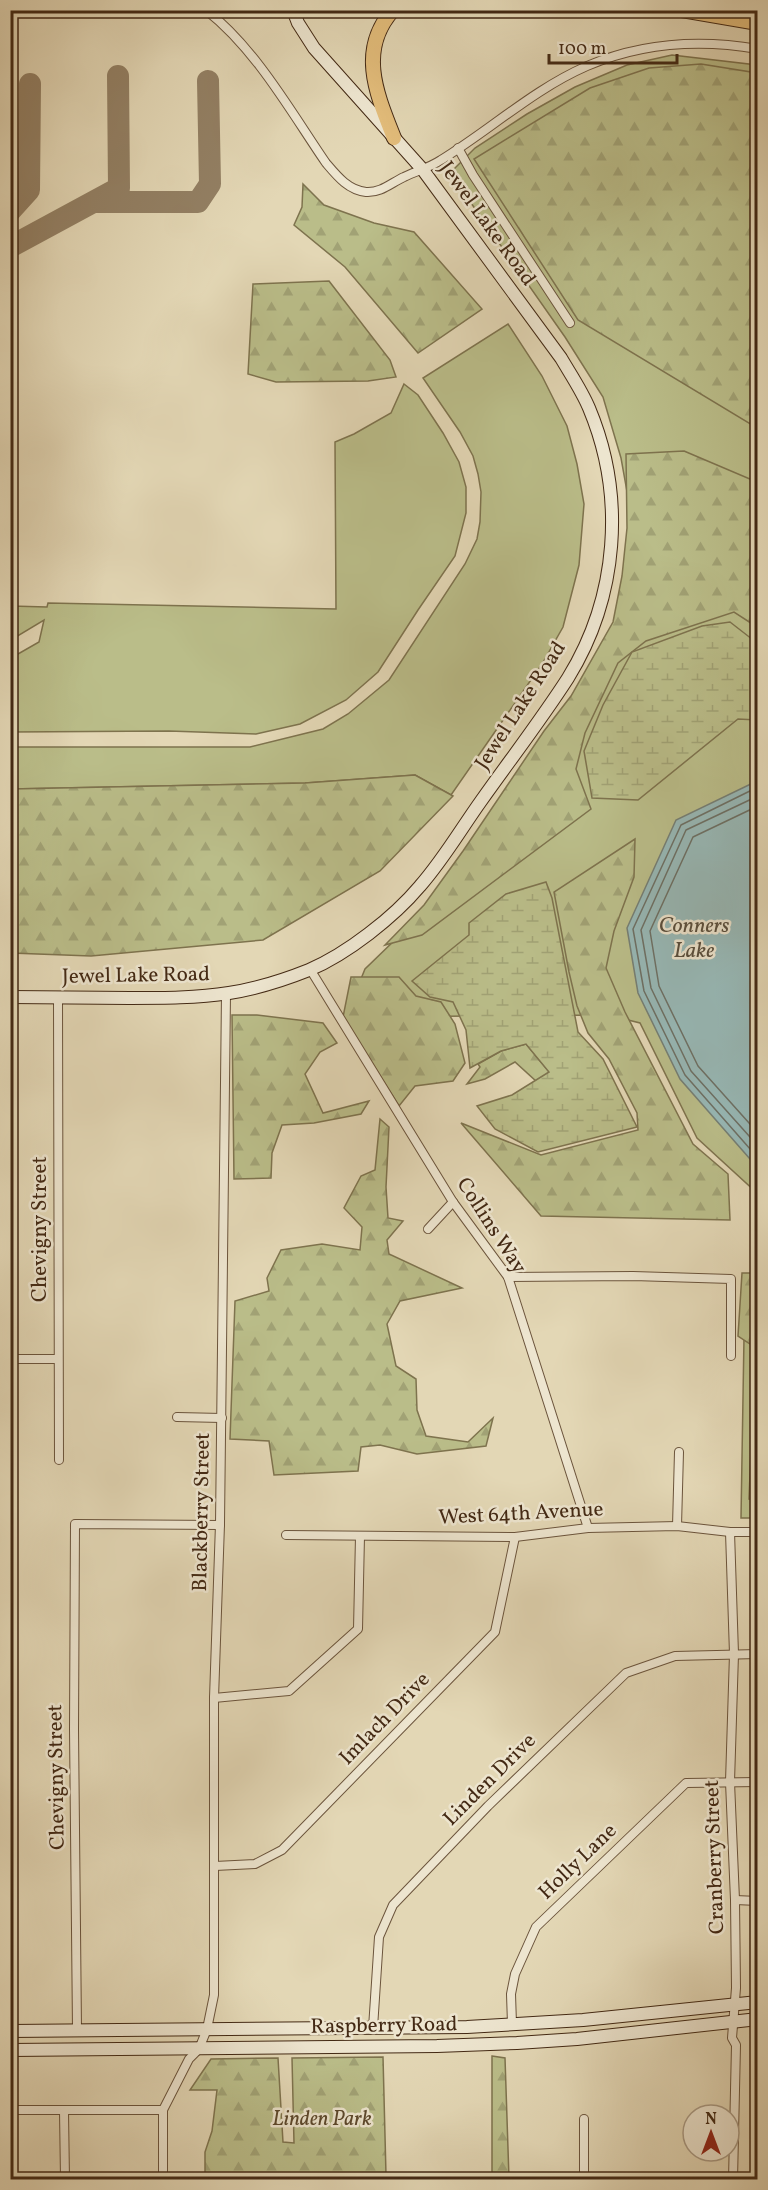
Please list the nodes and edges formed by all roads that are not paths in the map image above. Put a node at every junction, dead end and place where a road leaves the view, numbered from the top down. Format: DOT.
graph roads {
  1 [pos="206,10"];
  2 [pos="293,10"];
  3 [pos="393,10"];
  4 [pos="682,10"];
  5 [pos="758,23"];
  6 [pos="758,49"];
  7 [pos="394,138"];
  8 [pos="458,148"];
  9 [pos="423,170"];
  10 [pos="570,323"];
  11 [pos="310,969"];
  12 [pos="226,994"];
  13 [pos="10,997"];
  14 [pos="58,998"];
  15 [pos="453,1202"];
  16 [pos="428,1229"];
  17 [pos="508,1277"];
  18 [pos="731,1356"];
  19 [pos="10,1359"];
  20 [pos="58,1359"];
  21 [pos="177,1417"];
  22 [pos="222,1418"];
  23 [pos="679,1452"];
  24 [pos="59,1460"];
  25 [pos="220,1525"];
  26 [pos="677,1526"];
  27 [pos="588,1528"];
  28 [pos="730,1532"];
  29 [pos="758,1532"];
  30 [pos="286,1535"];
  31 [pos="360,1536"];
  32 [pos="515,1537"];
  33 [pos="734,1654"];
  34 [pos="758,1654"];
  35 [pos="214,1698"];
  36 [pos="730,1782"];
  37 [pos="758,1782"];
  38 [pos="215,1866"];
  39 [pos="735,1900"];
  40 [pos="758,1901"];
  41 [pos="758,2001"];
  42 [pos="734,2004"];
  43 [pos="758,2019"];
  44 [pos="732,2021"];
  45 [pos="512,2025"];
  46 [pos="374,2028"];
  47 [pos="76,2029"];
  48 [pos="207,2030"];
  49 [pos="10,2031"];
  50 [pos="199,2049"];
  51 [pos="10,2050"];
  52 [pos="10,2092"];
  53 [pos="163,2110"];
  54 [pos="64,2111"];
  55 [pos="584,2119"];
  56 [pos="734,2179"];
  57 [pos="65,2180"];
  58 [pos="163,2180"];
  59 [pos="584,2180"];
  1 -- 9 [label="street"];
  2 -- 7 [label="main road, Jewel Lake Road"];
  3 -- 7 [label="main road"];
  4 -- 5 [label="main road"];
  6 -- 8 [label="street"];
  7 -- 9 [label="main road, Jewel Lake Road"];
  8 -- 9 [label="street"];
  8 -- 10 [label="street"];
  9 -- 11 [label="main road, Jewel Lake Road"];
  11 -- 12 [label="main road, Jewel Lake Road"];
  11 -- 15 [label="street, Collins Way"];
  12 -- 14 [label="main road, Jewel Lake Road"];
  12 -- 22 [label="street, Blackberry Street"];
  13 -- 14 [label="main road, Jewel Lake Road"];
  14 -- 20 [label="street, Chevigny Street"];
  15 -- 16 [label="street"];
  15 -- 17 [label="street, Collins Way"];
  17 -- 18 [label="street"];
  17 -- 27 [label="street, Collins Way"];
  19 -- 20 [label="street"];
  20 -- 24 [label="street, Chevigny Street"];
  21 -- 22 [label="street"];
  22 -- 25 [label="street, Blackberry Street"];
  23 -- 26 [label="street"];
  25 -- 35 [label="street, Blackberry Street"];
  25 -- 47 [label="street, Chevigny Street"];
  26 -- 27 [label="street, West 64th Avenue"];
  26 -- 28 [label="street, West 64th Avenue"];
  27 -- 32 [label="street, West 64th Avenue"];
  28 -- 29 [label="street, West 64th Avenue"];
  28 -- 33 [label="street, Cranberry Street"];
  30 -- 31 [label="street, West 64th Avenue"];
  31 -- 32 [label="street, West 64th Avenue"];
  31 -- 35 [label="street"];
  32 -- 38 [label="street, Imlach Drive"];
  33 -- 34 [label="street, Linden Drive"];
  33 -- 36 [label="street, Cranberry Street"];
  33 -- 46 [label="street, Linden Drive"];
  35 -- 38 [label="street, Blackberry Street"];
  36 -- 37 [label="street, Holly Lane"];
  36 -- 39 [label="street, Cranberry Street"];
  36 -- 45 [label="street, Holly Lane"];
  38 -- 48 [label="street, Blackberry Street"];
  39 -- 40 [label="street"];
  39 -- 42 [label="street, Cranberry Street"];
  41 -- 42 [label="main road, Raspberry Road"];
  42 -- 44 [label="street, Cranberry Street"];
  42 -- 45 [label="main road, Raspberry Road"];
  43 -- 44 [label="main road, Raspberry Road"];
  44 -- 50 [label="main road, Raspberry Road"];
  44 -- 56 [label="street, Cranberry Street"];
  45 -- 46 [label="main road, Raspberry Road"];
  46 -- 48 [label="main road, Raspberry Road"];
  47 -- 48 [label="main road, Raspberry Road"];
  47 -- 49 [label="main road, Raspberry Road"];
  48 -- 50 [label="street, Blackberry Street"];
  50 -- 51 [label="main road, Raspberry Road"];
  50 -- 53 [label="street, Blackberry Street"];
  52 -- 54 [label="street"];
  53 -- 54 [label="street"];
  53 -- 58 [label="street"];
  54 -- 57 [label="street"];
  55 -- 59 [label="street"];
}
